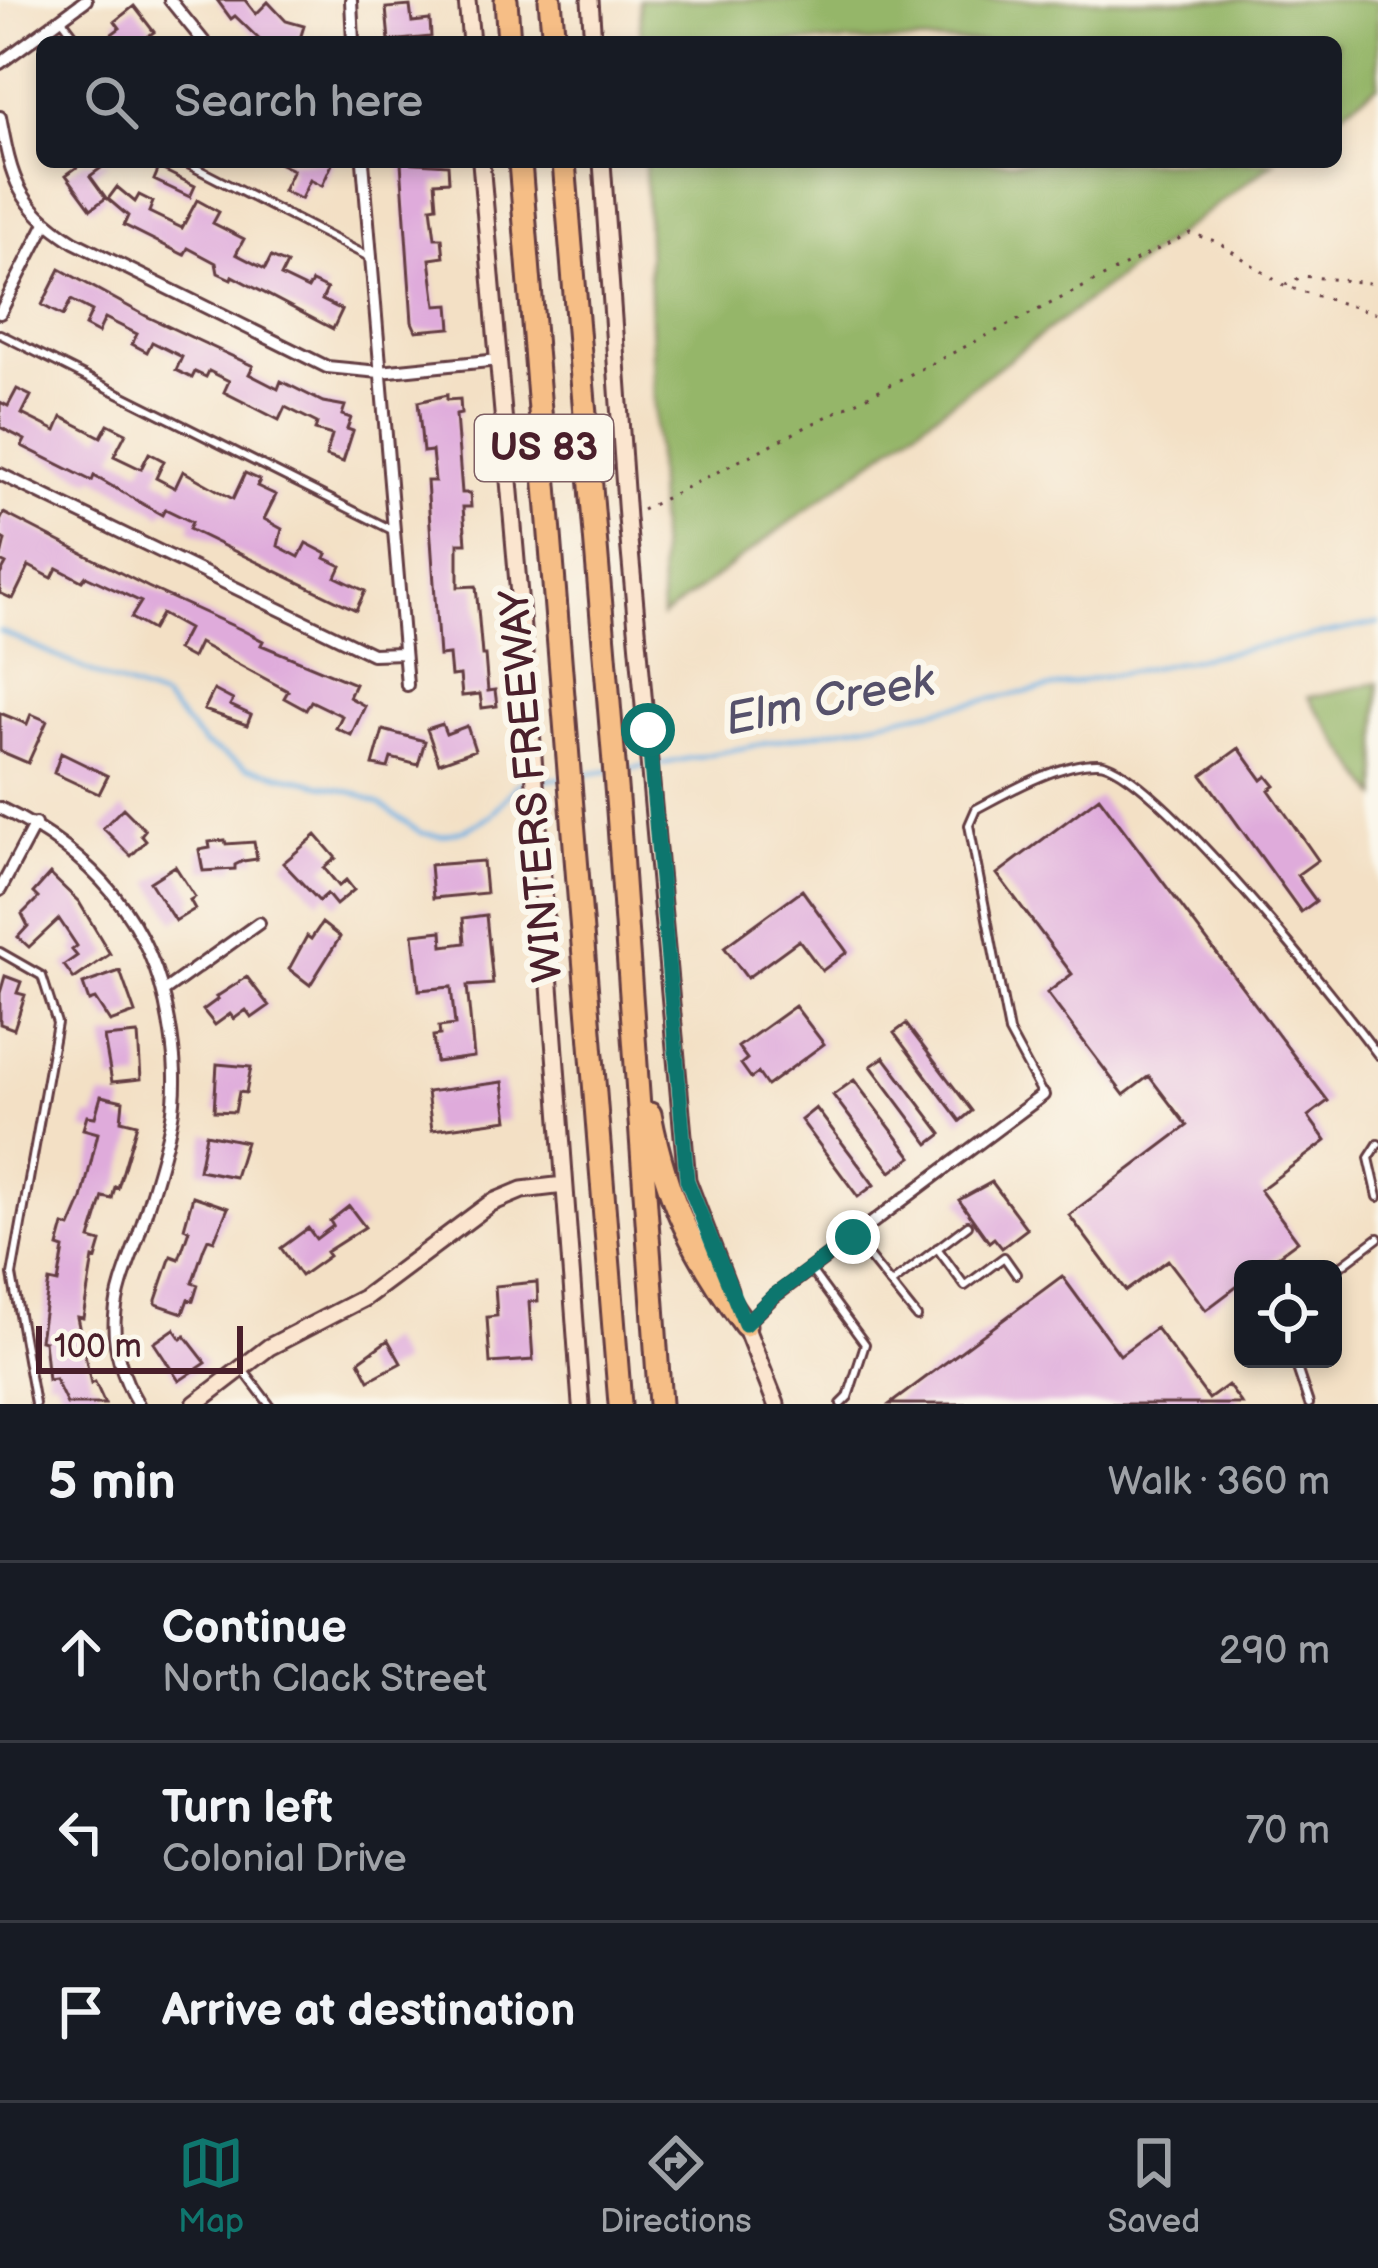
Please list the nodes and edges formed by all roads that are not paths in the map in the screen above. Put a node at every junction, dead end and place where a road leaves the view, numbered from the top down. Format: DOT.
graph roads {
  1 [pos="86,0"];
  2 [pos="170,0"];
  3 [pos="351,0"];
  4 [pos="467,0"];
  5 [pos="506,0"];
  6 [pos="551,0"];
  7 [pos="590,0"];
  8 [pos="61,18"];
  9 [pos="36,36"];
  10 [pos="37,36"];
  11 [pos="74,36"];
  12 [pos="200,36"];
  13 [pos="353,36"];
  14 [pos="470,36"];
  15 [pos="509,36"];
  16 [pos="553,36"];
  17 [pos="593,36"];
  18 [pos="0,63"];
  19 [pos="0,117"];
  20 [pos="196,168"];
  21 [pos="364,168"];
  22 [pos="482,168"];
  23 [pos="521,168"];
  24 [pos="564,168"];
  25 [pos="602,168"];
  26 [pos="46,224"];
  27 [pos="371,258"];
  28 [pos="0,313"];
  29 [pos="0,334"];
  30 [pos="499,360"];
  31 [pos="380,372"];
  32 [pos="0,474"];
  33 [pos="395,532"];
  34 [pos="403,652"];
  35 [pos="407,686"];
  36 [pos="0,808"];
  37 [pos="35,824"];
  38 [pos="0,890"];
  39 [pos="259,923"];
  40 [pos="0,952"];
  41 [pos="164,991"];
  42 [pos="634,1040"];
  43 [pos="1378,1054"];
  44 [pos="1043,1095"];
  45 [pos="1378,1144"];
  46 [pos="564,1185"];
  47 [pos="1378,1197"];
  48 [pos="968,1225"];
  49 [pos="853,1237"];
  50 [pos="1378,1238"];
  51 [pos="938,1248"];
  52 [pos="1342,1265"];
  53 [pos="810,1269"];
  54 [pos="1016,1274"];
  55 [pos="892,1282"];
  56 [pos="917,1317"];
  57 [pos="745,1324"];
  58 [pos="242,1368"];
  59 [pos="1297,1368"];
  60 [pos="35,1404"];
  61 [pos="138,1404"];
  62 [pos="195,1404"];
  63 [pos="269,1404"];
  64 [pos="581,1404"];
  65 [pos="620,1404"];
  66 [pos="660,1404"];
  67 [pos="776,1404"];
  68 [pos="841,1404"];
  69 [pos="1309,1404"];
  1 -- 8 [label="street"];
  2 -- 12 [label="street"];
  3 -- 13 [label="street"];
  4 -- 14 [label="main road"];
  5 -- 15 [label="highway"];
  6 -- 16 [label="highway"];
  7 -- 17 [label="main road"];
  8 -- 10 [label="street"];
  8 -- 11 [label="lane"];
  9 -- 18 [label="street"];
  19 -- 26 [label="street"];
  20 -- 27 [label="lane"];
  21 -- 27 [label="street"];
  22 -- 30 [label="main road"];
  23 -- 65 [label="highway, WINTERS FREEWAY / US 83"];
  24 -- 42 [label="highway, WINTERS FREEWAY / US 83"];
  25 -- 57 [label="main road"];
  26 -- 28 [label="street"];
  26 -- 31 [label="street"];
  27 -- 31 [label="street"];
  29 -- 33 [label="lane"];
  30 -- 31 [label="street"];
  30 -- 46 [label="main road"];
  31 -- 33 [label="street"];
  32 -- 34 [label="street"];
  33 -- 34 [label="street"];
  34 -- 35 [label="street"];
  36 -- 37 [label="street"];
  37 -- 38 [label="street"];
  37 -- 41 [label="street"];
  39 -- 41 [label="street"];
  40 -- 60 [label="lane"];
  41 -- 61 [label="street"];
  42 -- 57 [label="highway"];
  42 -- 66 [label="highway, WINTERS FREEWAY / US 83"];
  43 -- 44 [label="lane"];
  44 -- 49 [label="street"];
  45 -- 47 [label="lane"];
  46 -- 58 [label="main road"];
  46 -- 64 [label="main road"];
  48 -- 51 [label="lane"];
  49 -- 53 [label="street"];
  49 -- 55 [label="lane"];
  50 -- 52 [label="lane"];
  51 -- 54 [label="lane"];
  51 -- 55 [label="lane"];
  53 -- 57 [label="street"];
  53 -- 68 [label="lane"];
  55 -- 56 [label="lane"];
  57 -- 67 [label="main road"];
  58 -- 62 [label="main road"];
  58 -- 63 [label="lane"];
  59 -- 69 [label="lane"];
}
